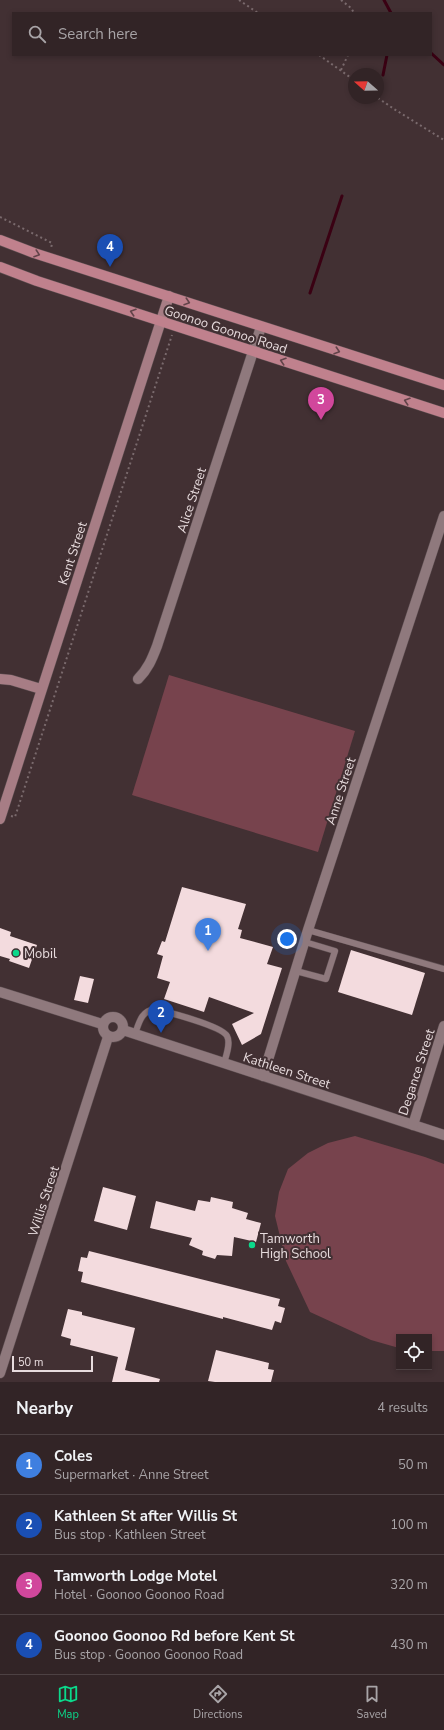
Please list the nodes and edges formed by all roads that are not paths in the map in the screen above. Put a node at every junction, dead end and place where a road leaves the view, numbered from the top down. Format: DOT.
graph roads {
  1 [pos="0,240"];
  2 [pos="0,267"];
  3 [pos="169,296"];
  4 [pos="160,321"];
  5 [pos="261,327"];
  6 [pos="253,351"];
  7 [pos="444,385"];
  8 [pos="444,413"];
  9 [pos="444,516"];
  10 [pos="0,679"];
  11 [pos="138,679"];
  12 [pos="41,689"];
  13 [pos="0,818"];
  14 [pos="308,930"];
  15 [pos="305,942"];
  16 [pos="444,969"];
  17 [pos="296,971"];
  18 [pos="0,992"];
  19 [pos="102,1024"];
  20 [pos="444,1026"];
  21 [pos="123,1030"];
  22 [pos="135,1034"];
  23 [pos="108,1037"];
  24 [pos="224,1063"];
  25 [pos="262,1076"];
  26 [pos="413,1125"];
  27 [pos="444,1135"];
  28 [pos="0,1373"];
  1 -- 3 [label="main road, Goonoo Goonoo Road, one-way"];
  4 -- 2 [label="main road, Goonoo Goonoo Road, one-way"];
  3 -- 4 [label="street, Kent Street"];
  3 -- 5 [label="main road, Goonoo Goonoo Road, one-way"];
  4 -- 6 [label="main road, Goonoo Goonoo Road"];
  4 -- 12 [label="street, Kent Street"];
  5 -- 6 [label="street, Alice Street"];
  5 -- 7 [label="main road, Goonoo Goonoo Road, one-way"];
  8 -- 6 [label="main road, Goonoo Goonoo Road, one-way"];
  6 -- 11 [label="street, Alice Street"];
  9 -- 14 [label="street, Anne Street"];
  10 -- 12 [label="street"];
  12 -- 13 [label="street, Kent Street"];
  14 -- 15 [label="street, Anne Street"];
  14 -- 16 [label="lane"];
  15 -- 17 [label="street, Anne Street"];
  15 -- 17 [label="lane"];
  17 -- 25 [label="street, Anne Street"];
  18 -- 19 [label="street"];
  19 -- 21 [label="street"];
  19 -- 23 [label="street"];
  20 -- 26 [label="street, Degance Street"];
  21 -- 22 [label="street, Kathleen Street"];
  21 -- 23 [label="street"];
  22 -- 24 [label="street, Kathleen Street"];
  22 -- 24 [label="lane"];
  23 -- 28 [label="street, Willis Street"];
  24 -- 25 [label="street, Kathleen Street"];
  25 -- 26 [label="street, Kathleen Street"];
  26 -- 27 [label="street, Kathleen Street"];
}
